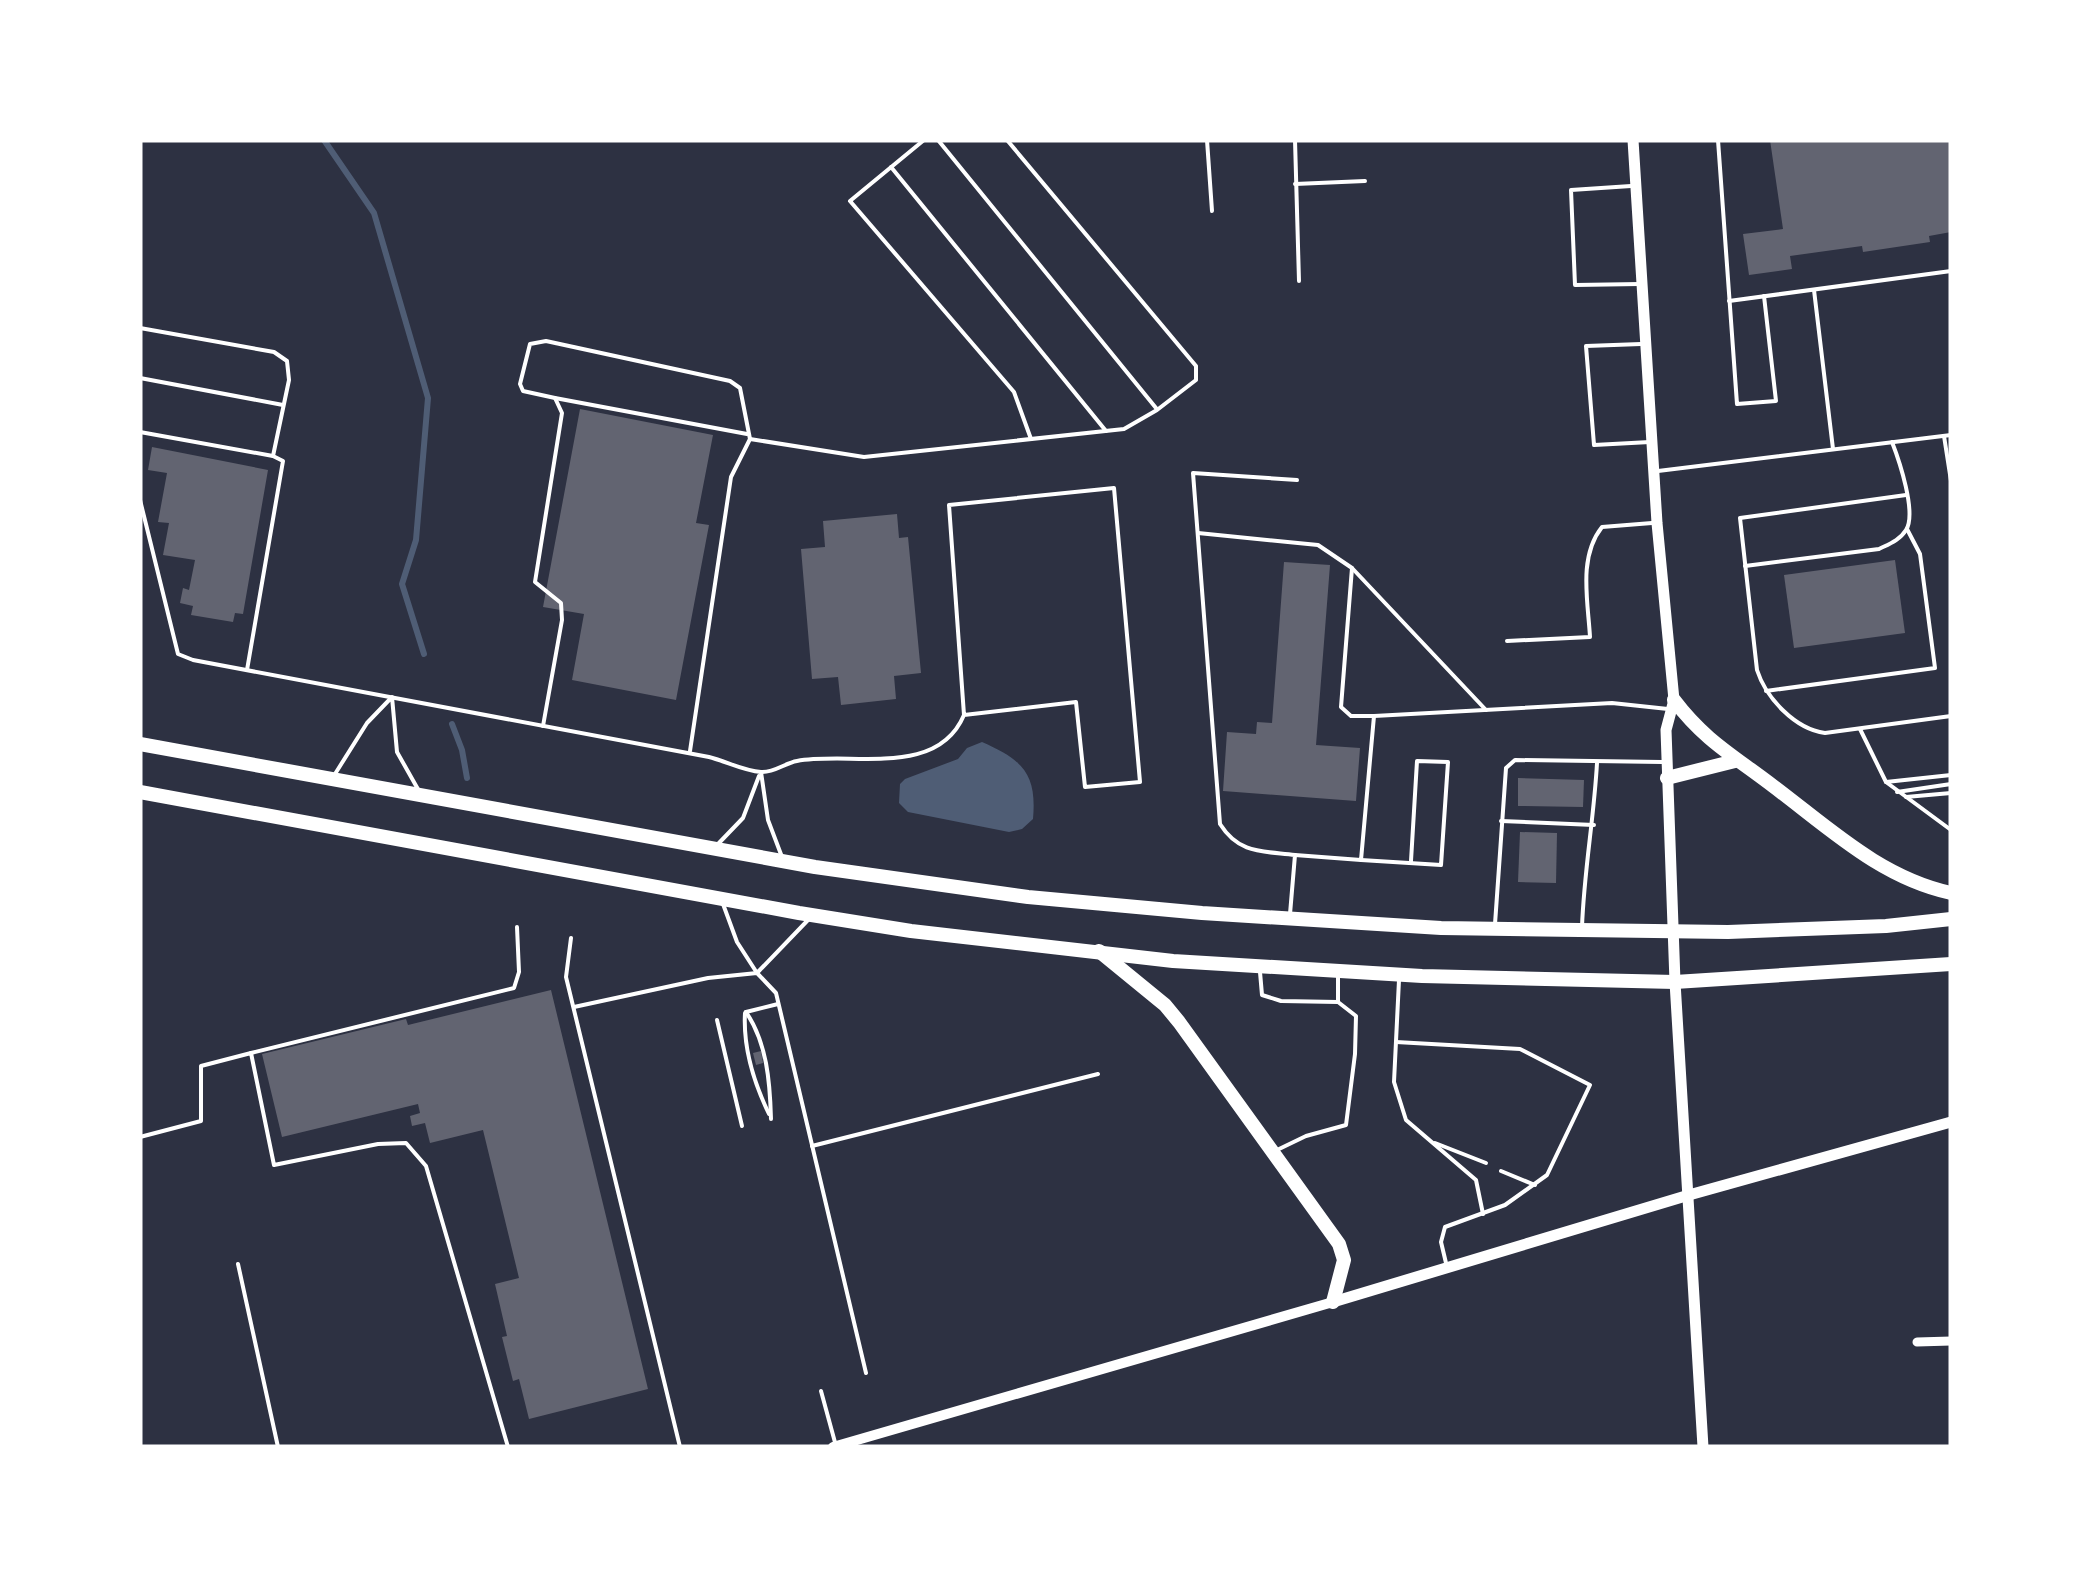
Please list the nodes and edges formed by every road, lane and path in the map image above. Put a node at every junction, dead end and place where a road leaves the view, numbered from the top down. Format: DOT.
graph roads {
  1 [pos="924,140"];
  2 [pos="938,140"];
  3 [pos="1007,140"];
  4 [pos="1207,140"];
  5 [pos="1295,140"];
  6 [pos="1633,140"];
  7 [pos="1718,140"];
  8 [pos="891,168"];
  9 [pos="1364,181"];
  10 [pos="1295,184"];
  11 [pos="1636,185"];
  12 [pos="1212,210"];
  13 [pos="1951,271"];
  14 [pos="1299,281"];
  15 [pos="1642,284"];
  16 [pos="1814,290"];
  17 [pos="1764,296"];
  18 [pos="1729,301"];
  19 [pos="140,328"];
  20 [pos="1646,344"];
  21 [pos="140,378"];
  22 [pos="554,398"];
  23 [pos="284,405"];
  24 [pos="1157,410"];
  25 [pos="1106,430"];
  26 [pos="140,432"];
  27 [pos="1948,435"];
  28 [pos="749,437"];
  29 [pos="1030,439"];
  30 [pos="1652,442"];
  31 [pos="1892,442"];
  32 [pos="1833,450"];
  33 [pos="273,456"];
  34 [pos="1654,472"];
  35 [pos="1297,480"];
  36 [pos="1951,480"];
  37 [pos="1906,495"];
  38 [pos="140,500"];
  39 [pos="1657,523"];
  40 [pos="1907,530"];
  41 [pos="1198,532"];
  42 [pos="1745,566"];
  43 [pos="1352,568"];
  44 [pos="1507,640"];
  45 [pos="247,670"];
  46 [pos="1766,691"];
  47 [pos="392,698"];
  48 [pos="1672,705"];
  49 [pos="1488,711"];
  50 [pos="964,715"];
  51 [pos="1374,716"];
  52 [pos="1951,716"];
  53 [pos="543,726"];
  54 [pos="1860,728"];
  55 [pos="140,742"];
  56 [pos="690,753"];
  57 [pos="1735,761"];
  58 [pos="1597,762"];
  59 [pos="1667,762"];
  60 [pos="761,772"];
  61 [pos="1951,775"];
  62 [pos="1667,778"];
  63 [pos="332,779"];
  64 [pos="1886,782"];
  65 [pos="1951,784"];
  66 [pos="140,792"];
  67 [pos="1896,792"];
  68 [pos="1951,793"];
  69 [pos="422,795"];
  70 [pos="1902,797"];
  71 [pos="1501,821"];
  72 [pos="1594,825"];
  73 [pos="1951,830"];
  74 [pos="714,848"];
  75 [pos="1295,855"];
  76 [pos="1361,860"];
  77 [pos="1411,861"];
  78 [pos="784,862"];
  79 [pos="1951,894"];
  80 [pos="722,900"];
  81 [pos="813,915"];
  82 [pos="1290,919"];
  83 [pos="1951,920"];
  84 [pos="517,927"];
  85 [pos="1495,929"];
  86 [pos="1582,931"];
  87 [pos="1672,932"];
  88 [pos="571,938"];
  89 [pos="1098,951"];
  90 [pos="1951,964"];
  91 [pos="1260,967"];
  92 [pos="756,972"];
  93 [pos="1338,972"];
  94 [pos="1399,975"];
  95 [pos="1674,982"];
  96 [pos="1338,1002"];
  97 [pos="778,1004"];
  98 [pos="574,1007"];
  99 [pos="746,1012"];
  100 [pos="718,1020"];
  101 [pos="1396,1042"];
  102 [pos="251,1054"];
  103 [pos="1098,1074"];
  104 [pos="1951,1122"];
  105 [pos="742,1126"];
  106 [pos="140,1138"];
  107 [pos="1430,1142"];
  108 [pos="812,1146"];
  109 [pos="1273,1152"];
  110 [pos="1486,1163"];
  111 [pos="1502,1170"];
  112 [pos="1535,1185"];
  113 [pos="1689,1196"];
  114 [pos="1483,1214"];
  115 [pos="238,1264"];
  116 [pos="1447,1269"];
  117 [pos="1334,1302"];
  118 [pos="1951,1340"];
  119 [pos="1917,1342"];
  120 [pos="866,1373"];
  121 [pos="821,1391"];
  122 [pos="834,1446"];
  123 [pos="278,1447"];
  124 [pos="508,1447"];
  125 [pos="680,1447"];
  126 [pos="1703,1447"];
  1 -- 8 [label="lane"];
  2 -- 24 [label="lane"];
  3 -- 24 [label="lane"];
  4 -- 12 [label="lane"];
  5 -- 10 [label="lane"];
  6 -- 11 [label="main road"];
  7 -- 18 [label="lane"];
  8 -- 25 [label="lane"];
  8 -- 29 [label="lane"];
  9 -- 10 [label="lane"];
  10 -- 14 [label="lane"];
  11 -- 15 [label="main road"];
  11 -- 15 [label="lane"];
  13 -- 16 [label="lane"];
  15 -- 20 [label="main road"];
  16 -- 17 [label="lane"];
  16 -- 32 [label="lane"];
  17 -- 18 [label="lane"];
  17 -- 18 [label="lane"];
  19 -- 23 [label="lane"];
  20 -- 30 [label="main road"];
  20 -- 30 [label="lane"];
  21 -- 23 [label="lane"];
  22 -- 28 [label="lane"];
  22 -- 28 [label="lane"];
  22 -- 53 [label="lane"];
  23 -- 33 [label="lane"];
  24 -- 25 [label="lane"];
  25 -- 29 [label="lane"];
  26 -- 33 [label="lane"];
  27 -- 31 [label="lane"];
  27 -- 36 [label="lane"];
  28 -- 29 [label="lane"];
  28 -- 56 [label="lane"];
  30 -- 34 [label="main road"];
  31 -- 32 [label="lane"];
  31 -- 37 [label="lane"];
  32 -- 34 [label="lane"];
  33 -- 45 [label="lane"];
  34 -- 39 [label="main road"];
  35 -- 41 [label="lane"];
  37 -- 40 [label="lane"];
  37 -- 42 [label="lane"];
  38 -- 45 [label="lane"];
  39 -- 44 [label="lane"];
  39 -- 48 [label="main road"];
  40 -- 42 [label="lane"];
  40 -- 46 [label="lane"];
  41 -- 43 [label="lane"];
  41 -- 75 [label="lane"];
  42 -- 46 [label="lane"];
  43 -- 49 [label="lane"];
  43 -- 51 [label="lane"];
  45 -- 47 [label="lane"];
  46 -- 54 [label="lane"];
  47 -- 53 [label="lane"];
  47 -- 63 [label="lane"];
  47 -- 69 [label="lane"];
  48 -- 49 [label="lane"];
  48 -- 57 [label="highway"];
  48 -- 59 [label="main road"];
  49 -- 51 [label="lane"];
  50 -- 50 [label="lane"];
  50 -- 60 [label="lane"];
  51 -- 76 [label="lane"];
  52 -- 54 [label="lane"];
  53 -- 56 [label="lane"];
  54 -- 64 [label="lane"];
  55 -- 63 [label="highway"];
  56 -- 60 [label="lane"];
  57 -- 62 [label="highway"];
  57 -- 79 [label="highway"];
  58 -- 59 [label="lane"];
  58 -- 71 [label="lane"];
  58 -- 72 [label="lane"];
  59 -- 62 [label="main road"];
  60 -- 74 [label="lane"];
  60 -- 78 [label="lane"];
  61 -- 64 [label="lane"];
  62 -- 87 [label="main road"];
  63 -- 69 [label="highway"];
  64 -- 67 [label="lane"];
  65 -- 67 [label="lane"];
  66 -- 80 [label="highway"];
  67 -- 70 [label="lane"];
  68 -- 70 [label="lane"];
  69 -- 74 [label="highway"];
  70 -- 73 [label="lane"];
  71 -- 72 [label="lane"];
  71 -- 85 [label="lane"];
  72 -- 86 [label="lane"];
  74 -- 78 [label="highway"];
  75 -- 76 [label="lane"];
  75 -- 82 [label="lane"];
  76 -- 77 [label="lane"];
  77 -- 77 [label="lane"];
  78 -- 82 [label="highway"];
  80 -- 81 [label="highway"];
  80 -- 92 [label="lane"];
  81 -- 89 [label="highway"];
  81 -- 92 [label="lane"];
  82 -- 85 [label="highway"];
  83 -- 87 [label="highway"];
  84 -- 102 [label="lane"];
  85 -- 86 [label="highway"];
  86 -- 87 [label="highway"];
  87 -- 95 [label="main road"];
  88 -- 98 [label="lane"];
  89 -- 91 [label="highway"];
  89 -- 109 [label="highway"];
  90 -- 95 [label="highway"];
  91 -- 93 [label="highway"];
  91 -- 96 [label="lane"];
  92 -- 97 [label="lane"];
  92 -- 98 [label="lane"];
  93 -- 94 [label="highway"];
  93 -- 96 [label="lane"];
  94 -- 95 [label="highway"];
  94 -- 101 [label="lane"];
  95 -- 113 [label="main road"];
  96 -- 109 [label="lane"];
  97 -- 99 [label="lane"];
  97 -- 108 [label="lane"];
  98 -- 125 [label="lane"];
  99 -- 99 [label="lane"];
  100 -- 105 [label="lane"];
  101 -- 107 [label="lane"];
  101 -- 112 [label="lane"];
  102 -- 106 [label="lane"];
  102 -- 124 [label="lane"];
  103 -- 108 [label="lane"];
  104 -- 113 [label="main road"];
  107 -- 110 [label="lane"];
  107 -- 114 [label="lane"];
  108 -- 120 [label="lane"];
  109 -- 117 [label="highway"];
  111 -- 112 [label="lane"];
  112 -- 114 [label="lane"];
  113 -- 116 [label="main road"];
  113 -- 126 [label="main road"];
  114 -- 116 [label="lane"];
  115 -- 123 [label="lane"];
  116 -- 117 [label="main road"];
  117 -- 122 [label="street"];
  118 -- 119 [label="street"];
  121 -- 122 [label="lane"];
}
